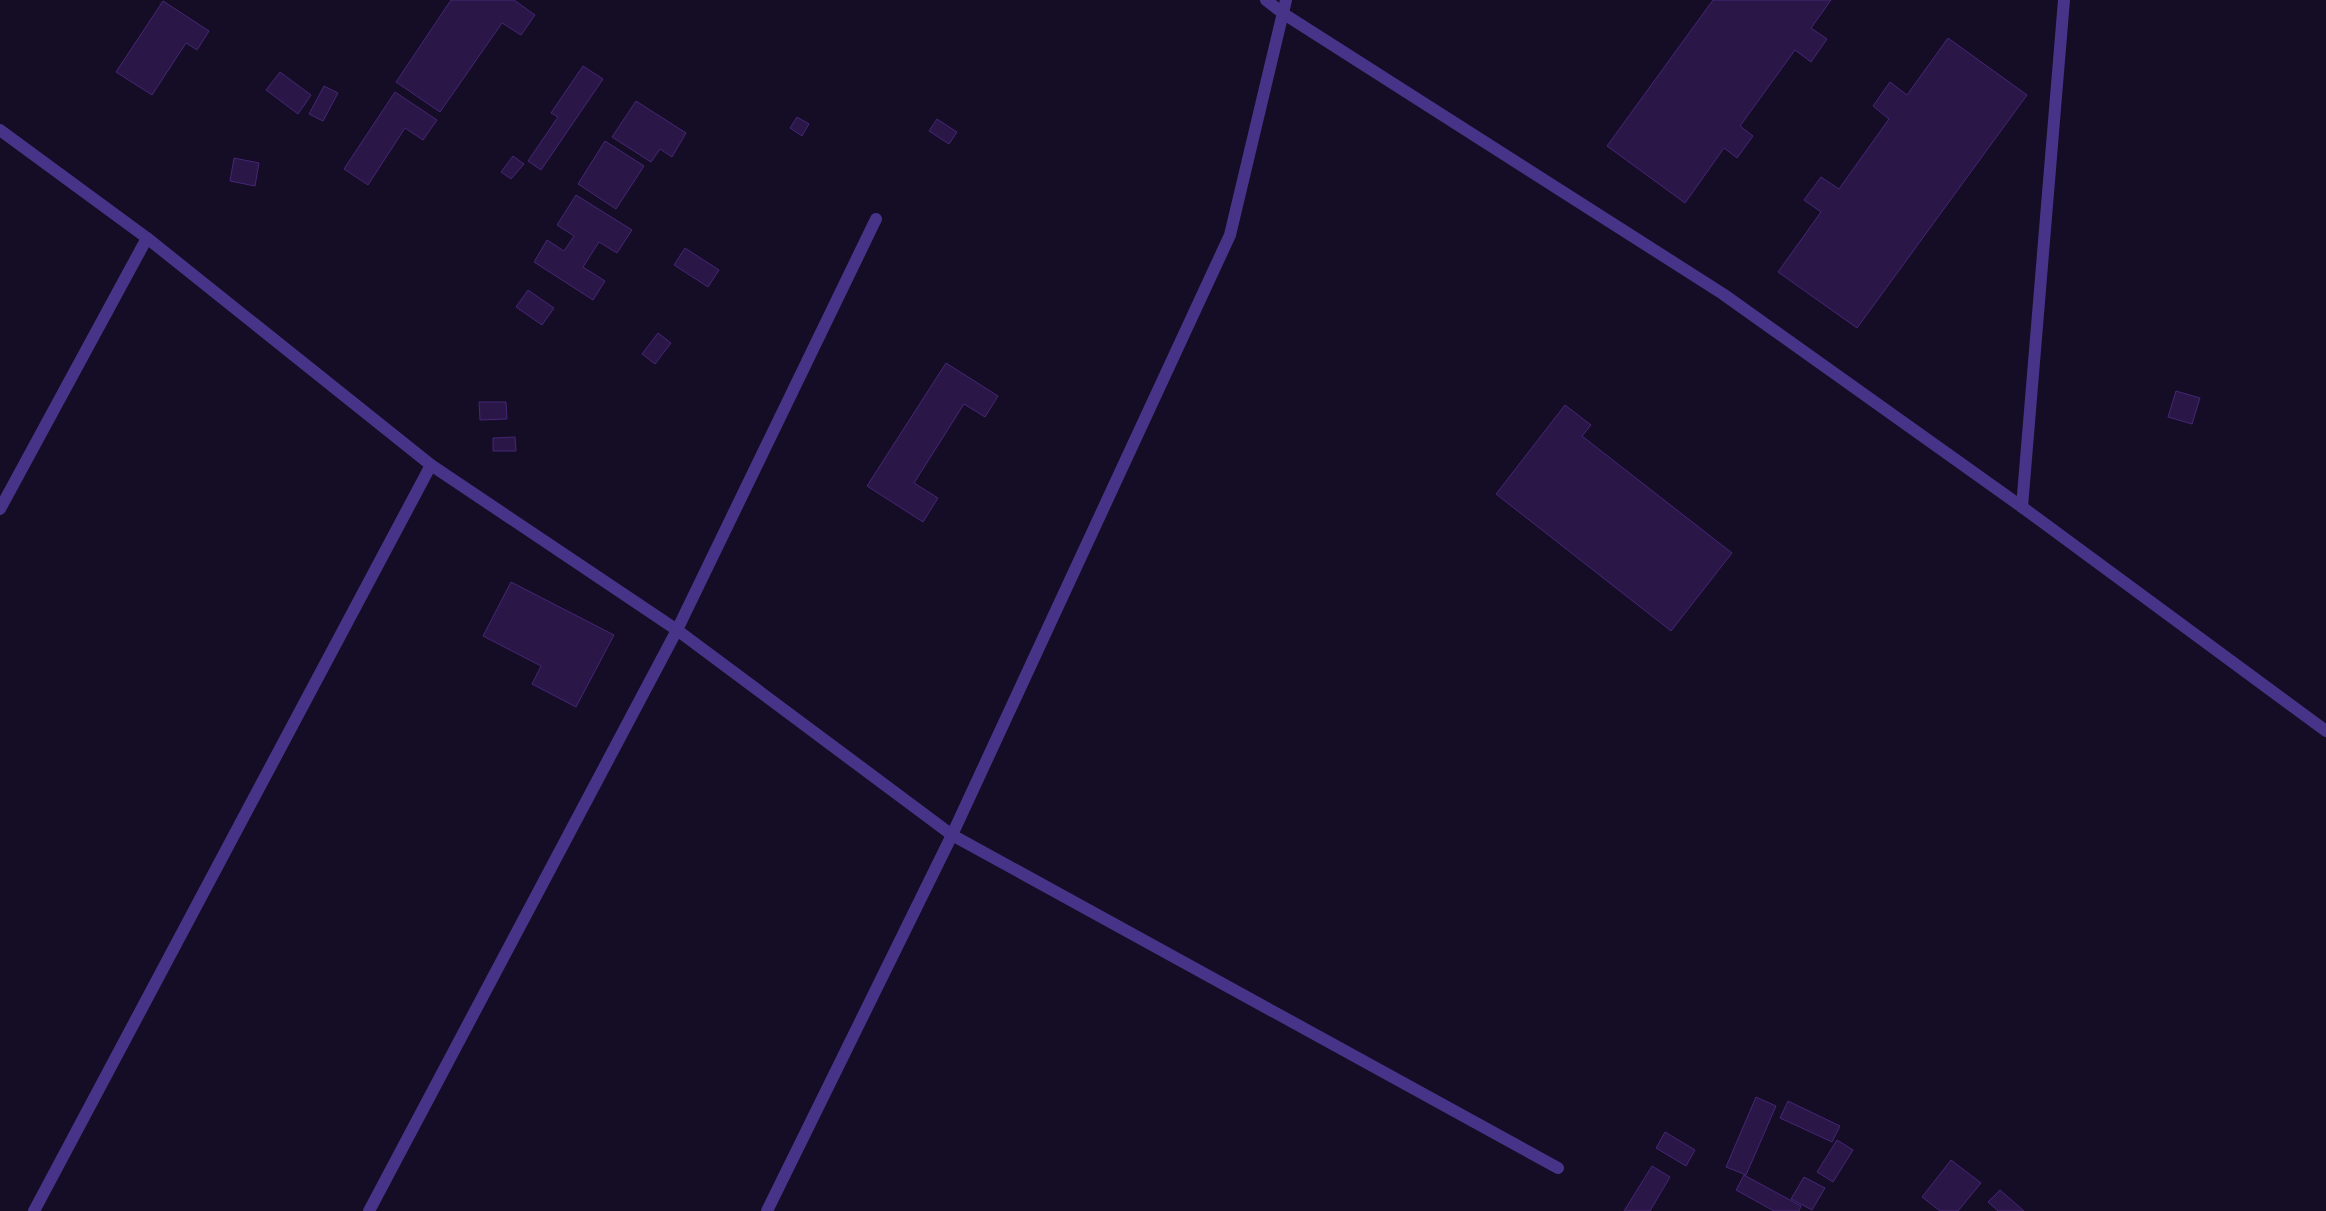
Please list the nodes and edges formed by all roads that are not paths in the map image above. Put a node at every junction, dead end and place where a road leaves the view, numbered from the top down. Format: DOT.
graph roads {
  1 [pos="1266,0"];
  2 [pos="1286,0"];
  3 [pos="2064,0"];
  4 [pos="1284,14"];
  5 [pos="0,130"];
  6 [pos="876,219"];
  7 [pos="147,238"];
  8 [pos="431,465"];
  9 [pos="2022,507"];
  10 [pos="0,509"];
  11 [pos="677,630"];
  12 [pos="2326,731"];
  13 [pos="952,834"];
  14 [pos="1558,1168"];
  15 [pos="34,1211"];
  16 [pos="369,1211"];
  17 [pos="767,1211"];
  1 -- 4 [label="street"];
  2 -- 4 [label="street"];
  3 -- 9 [label="street"];
  4 -- 9 [label="street"];
  4 -- 13 [label="street"];
  5 -- 7 [label="street"];
  6 -- 11 [label="street"];
  7 -- 8 [label="street"];
  7 -- 10 [label="street"];
  8 -- 11 [label="street"];
  8 -- 15 [label="street"];
  9 -- 12 [label="street"];
  11 -- 13 [label="street"];
  11 -- 16 [label="street"];
  13 -- 14 [label="street"];
  13 -- 17 [label="street"];
}
